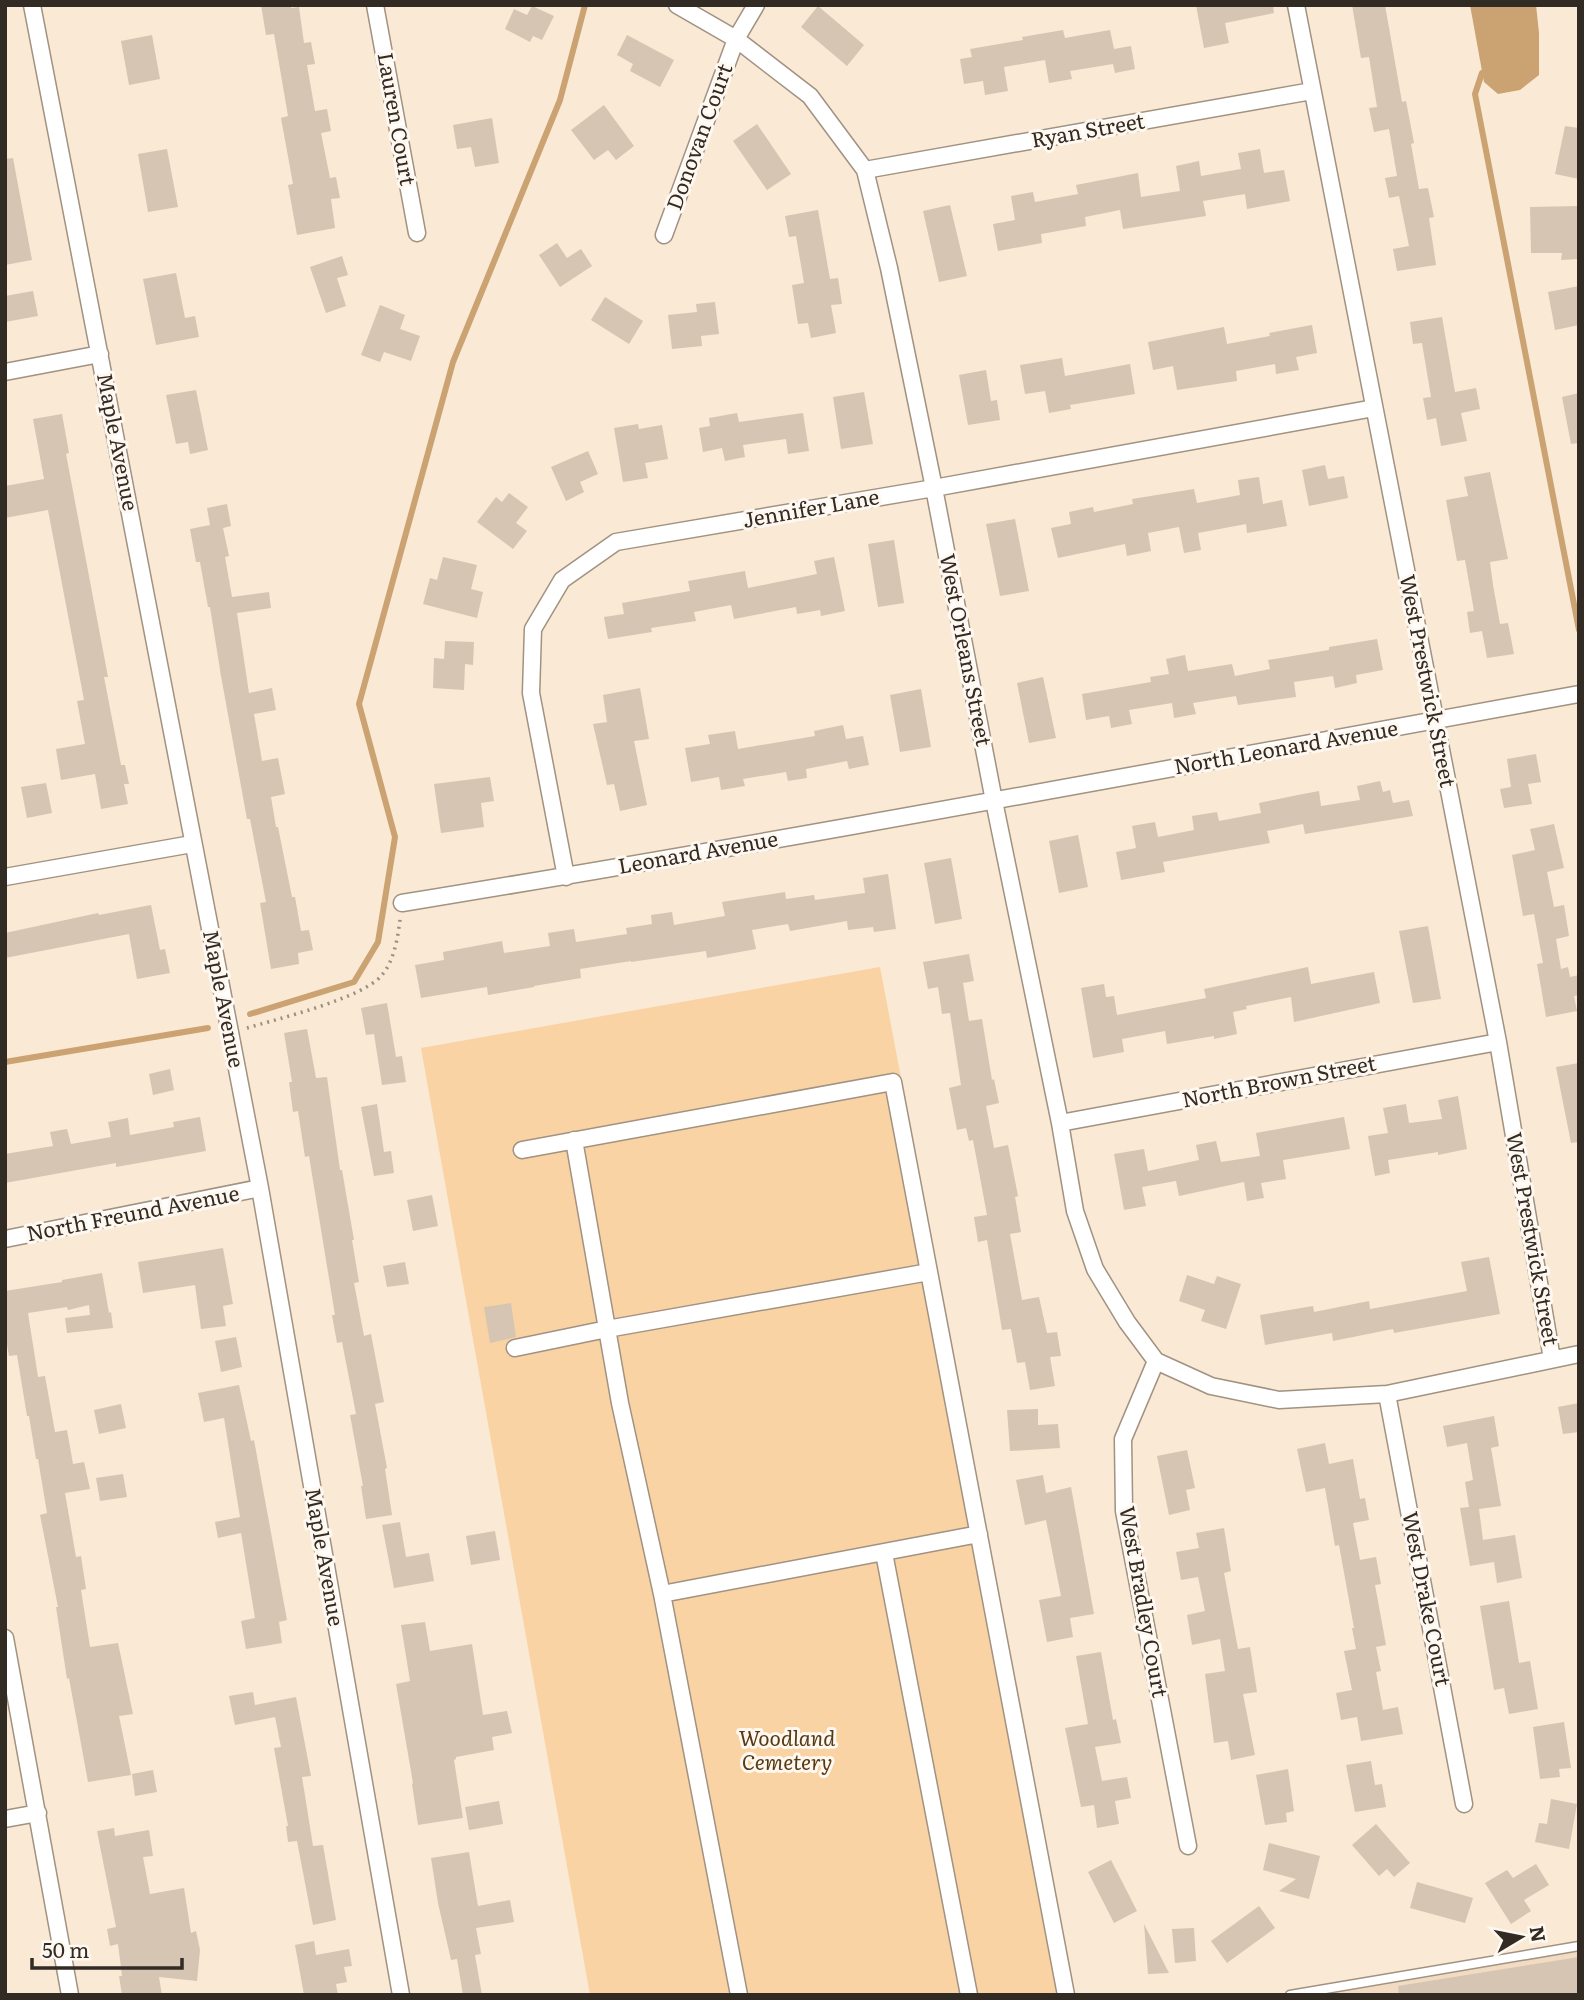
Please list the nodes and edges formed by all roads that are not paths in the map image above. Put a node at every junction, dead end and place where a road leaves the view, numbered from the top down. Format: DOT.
graph roads {
  1 [pos="32,5"];
  2 [pos="375,5"];
  3 [pos="677,5"];
  4 [pos="755,5"];
  5 [pos="1296,5"];
  6 [pos="736,38"];
  7 [pos="1312,91"];
  8 [pos="865,170"];
  9 [pos="418,233"];
  10 [pos="664,235"];
  11 [pos="100,354"];
  12 [pos="5,372"];
  13 [pos="1374,408"];
  14 [pos="934,488"];
  15 [pos="1579,694"];
  16 [pos="1435,720"];
  17 [pos="994,801"];
  18 [pos="192,844"];
  19 [pos="5,877"];
  20 [pos="566,877"];
  21 [pos="402,903"];
  22 [pos="1498,1042"];
  23 [pos="1060,1123"];
  24 [pos="574,1140"];
  25 [pos="522,1150"];
  26 [pos="260,1188"];
  27 [pos="5,1239"];
  28 [pos="929,1272"];
  29 [pos="607,1329"];
  30 [pos="516,1348"];
  31 [pos="1579,1354"];
  32 [pos="1552,1359"];
  33 [pos="1156,1361"];
  34 [pos="1387,1394"];
  35 [pos="979,1534"];
  36 [pos="884,1553"];
  37 [pos="662,1594"];
  38 [pos="5,1638"];
  39 [pos="1464,1804"];
  40 [pos="38,1813"];
  41 [pos="5,1819"];
  42 [pos="1188,1846"];
  43 [pos="1579,1946"];
  44 [pos="70,1995"];
  45 [pos="401,1995"];
  46 [pos="739,1995"];
  47 [pos="969,1995"];
  48 [pos="1066,1995"];
  49 [pos="1290,1995"];
  1 -- 11 [label="street, Maple Avenue"];
  2 -- 9 [label="street, Lauren Court"];
  3 -- 6 [label="street, West Orleans Street"];
  4 -- 6 [label="street, Donovan Court"];
  5 -- 7 [label="street, West Prestwick Street"];
  6 -- 8 [label="street, West Orleans Street"];
  6 -- 10 [label="street, Donovan Court"];
  7 -- 8 [label="street, Ryan Street"];
  7 -- 13 [label="street, West Prestwick Street"];
  8 -- 14 [label="street, West Orleans Street"];
  11 -- 12 [label="street"];
  11 -- 18 [label="street, Maple Avenue"];
  13 -- 14 [label="street, Jennifer Lane"];
  13 -- 16 [label="street, West Prestwick Street"];
  14 -- 17 [label="street, West Orleans Street"];
  14 -- 20 [label="street, Jennifer Lane"];
  15 -- 16 [label="street, North Leonard Avenue"];
  16 -- 17 [label="street, North Leonard Avenue"];
  16 -- 22 [label="street, West Prestwick Street"];
  17 -- 20 [label="street, Leonard Avenue"];
  17 -- 23 [label="street, West Orleans Street"];
  18 -- 19 [label="street"];
  18 -- 26 [label="street, Maple Avenue"];
  20 -- 21 [label="street, Leonard Avenue"];
  22 -- 23 [label="street, North Brown Street"];
  22 -- 32 [label="street, West Prestwick Street"];
  23 -- 33 [label="street, West Orleans Street"];
  24 -- 25 [label="street"];
  24 -- 28 [label="street"];
  24 -- 29 [label="street"];
  26 -- 27 [label="street, North Freund Avenue"];
  26 -- 45 [label="street, Maple Avenue"];
  28 -- 29 [label="street"];
  28 -- 35 [label="street"];
  29 -- 30 [label="street"];
  29 -- 37 [label="street"];
  31 -- 32 [label="street"];
  32 -- 34 [label="street"];
  33 -- 34 [label="street"];
  33 -- 42 [label="street, West Bradley Court"];
  34 -- 39 [label="street, West Drake Court"];
  35 -- 36 [label="street"];
  35 -- 48 [label="street"];
  36 -- 37 [label="street"];
  36 -- 47 [label="street"];
  37 -- 46 [label="street"];
  38 -- 40 [label="street"];
  40 -- 41 [label="street"];
  40 -- 44 [label="street"];
  43 -- 49 [label="lane"];
}
